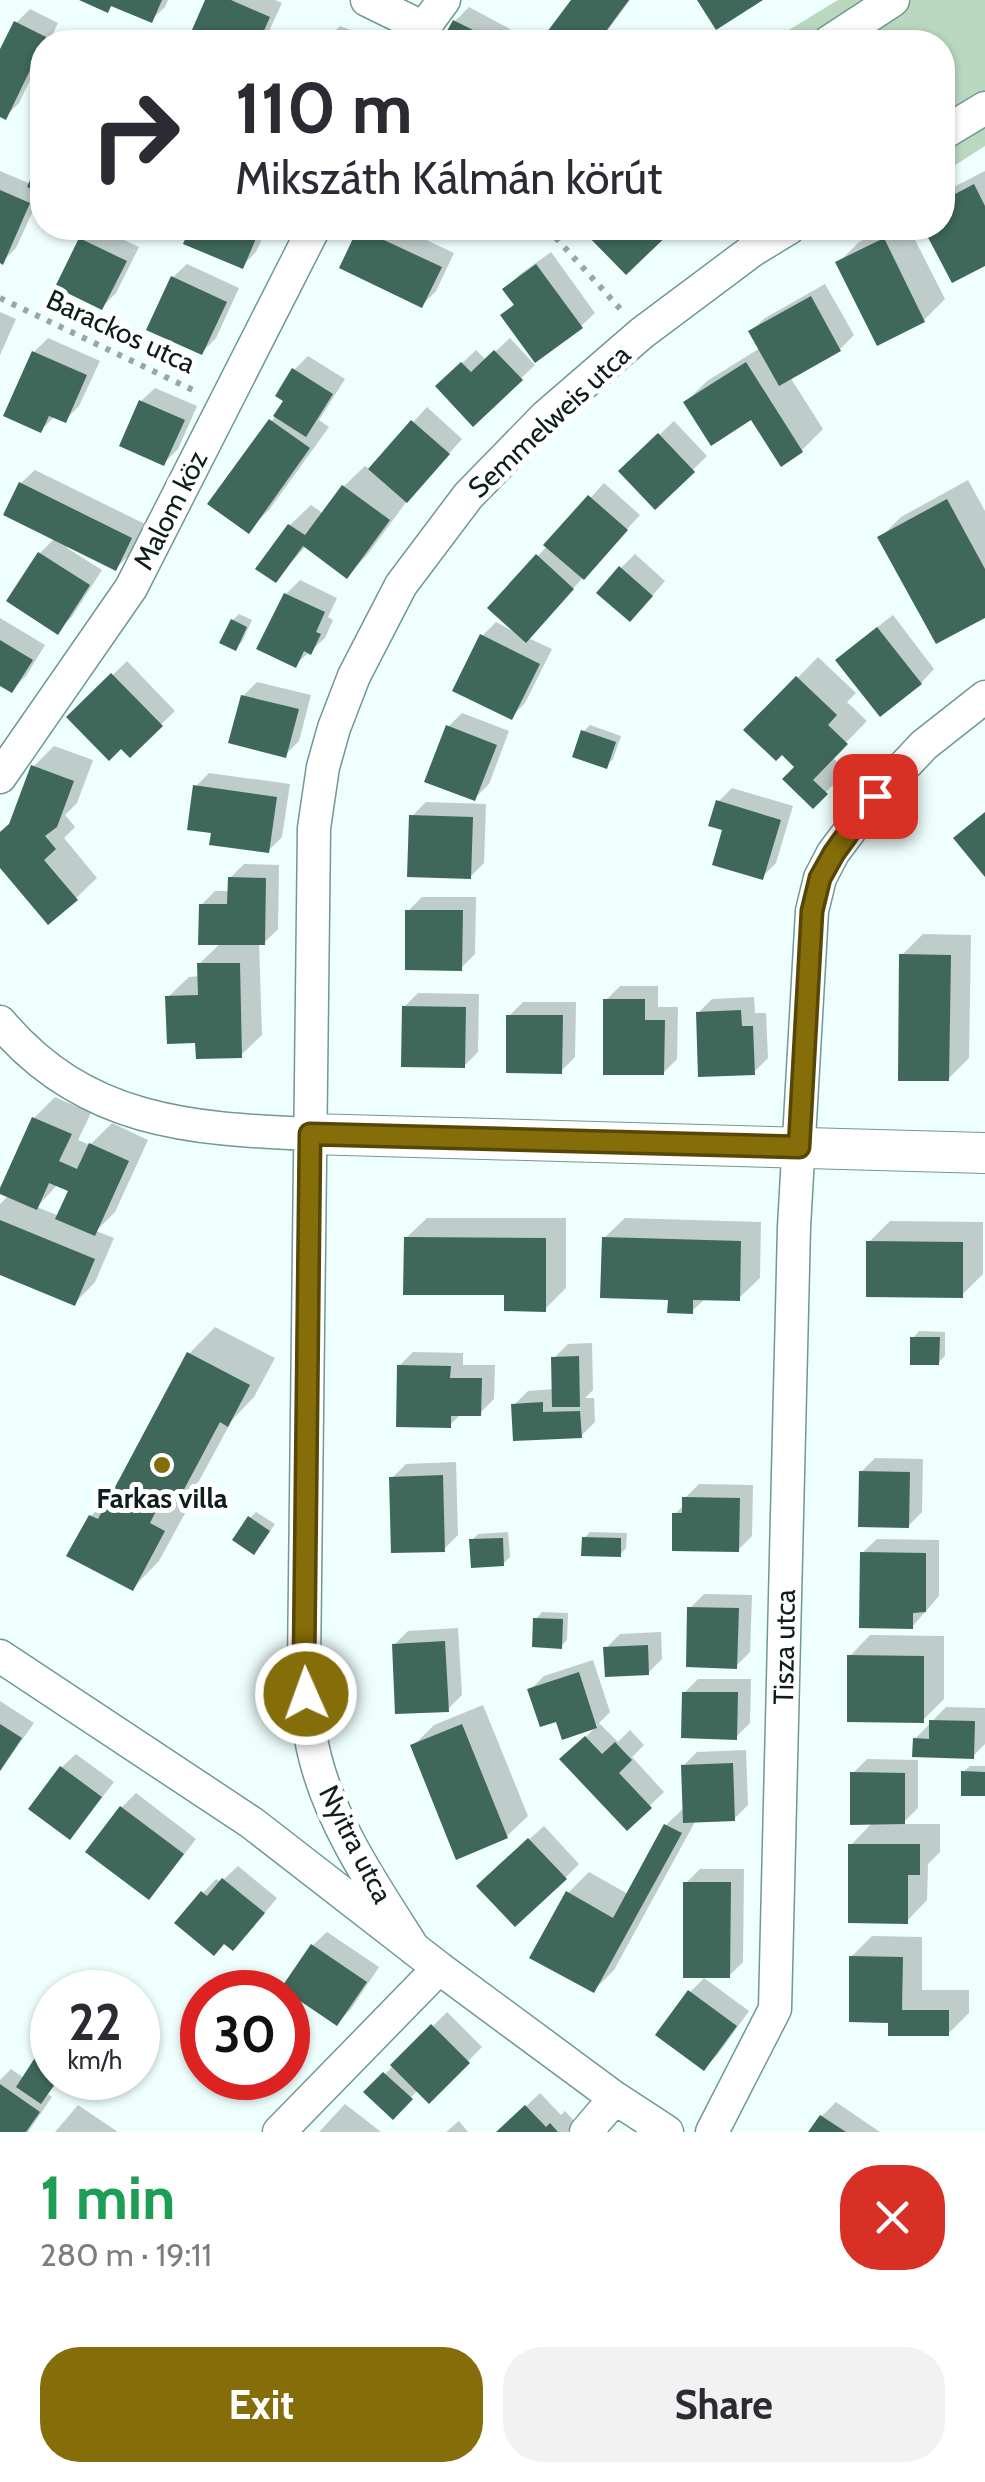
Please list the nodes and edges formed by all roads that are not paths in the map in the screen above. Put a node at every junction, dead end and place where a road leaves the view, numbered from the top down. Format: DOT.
graph roads {
  1 [pos="366,0"];
  2 [pos="444,0"];
  3 [pos="893,0"];
  4 [pos="411,30"];
  5 [pos="422,30"];
  6 [pos="847,30"];
  7 [pos="985,108"];
  8 [pos="955,126"];
  9 [pos="308,240"];
  10 [pos="770,240"];
  11 [pos="985,697"];
  12 [pos="0,778"];
  13 [pos="0,1022"];
  14 [pos="310,1134"];
  15 [pos="799,1147"];
  16 [pos="985,1153"];
  17 [pos="0,1656"];
  18 [pos="426,1958"];
  19 [pos="615,2098"];
  20 [pos="279,2132"];
  21 [pos="586,2132"];
  22 [pos="666,2132"];
  23 [pos="712,2132"];
  1 -- 4 [label="street"];
  2 -- 5 [label="street"];
  3 -- 6 [label="street"];
  7 -- 8 [label="street"];
  9 -- 12 [label="street, Malom köz"];
  10 -- 14 [label="street, Semmelweis utca"];
  11 -- 15 [label="street, Tisza utca"];
  13 -- 14 [label="street"];
  14 -- 15 [label="street"];
  14 -- 18 [label="street, Nyitra utca"];
  15 -- 16 [label="street"];
  15 -- 23 [label="street, Tisza utca"];
  17 -- 18 [label="street, Nyitra utca"];
  18 -- 19 [label="street, Nyitra utca"];
  18 -- 20 [label="street"];
  19 -- 21 [label="street"];
  19 -- 22 [label="street, Nyitra utca"];
}
